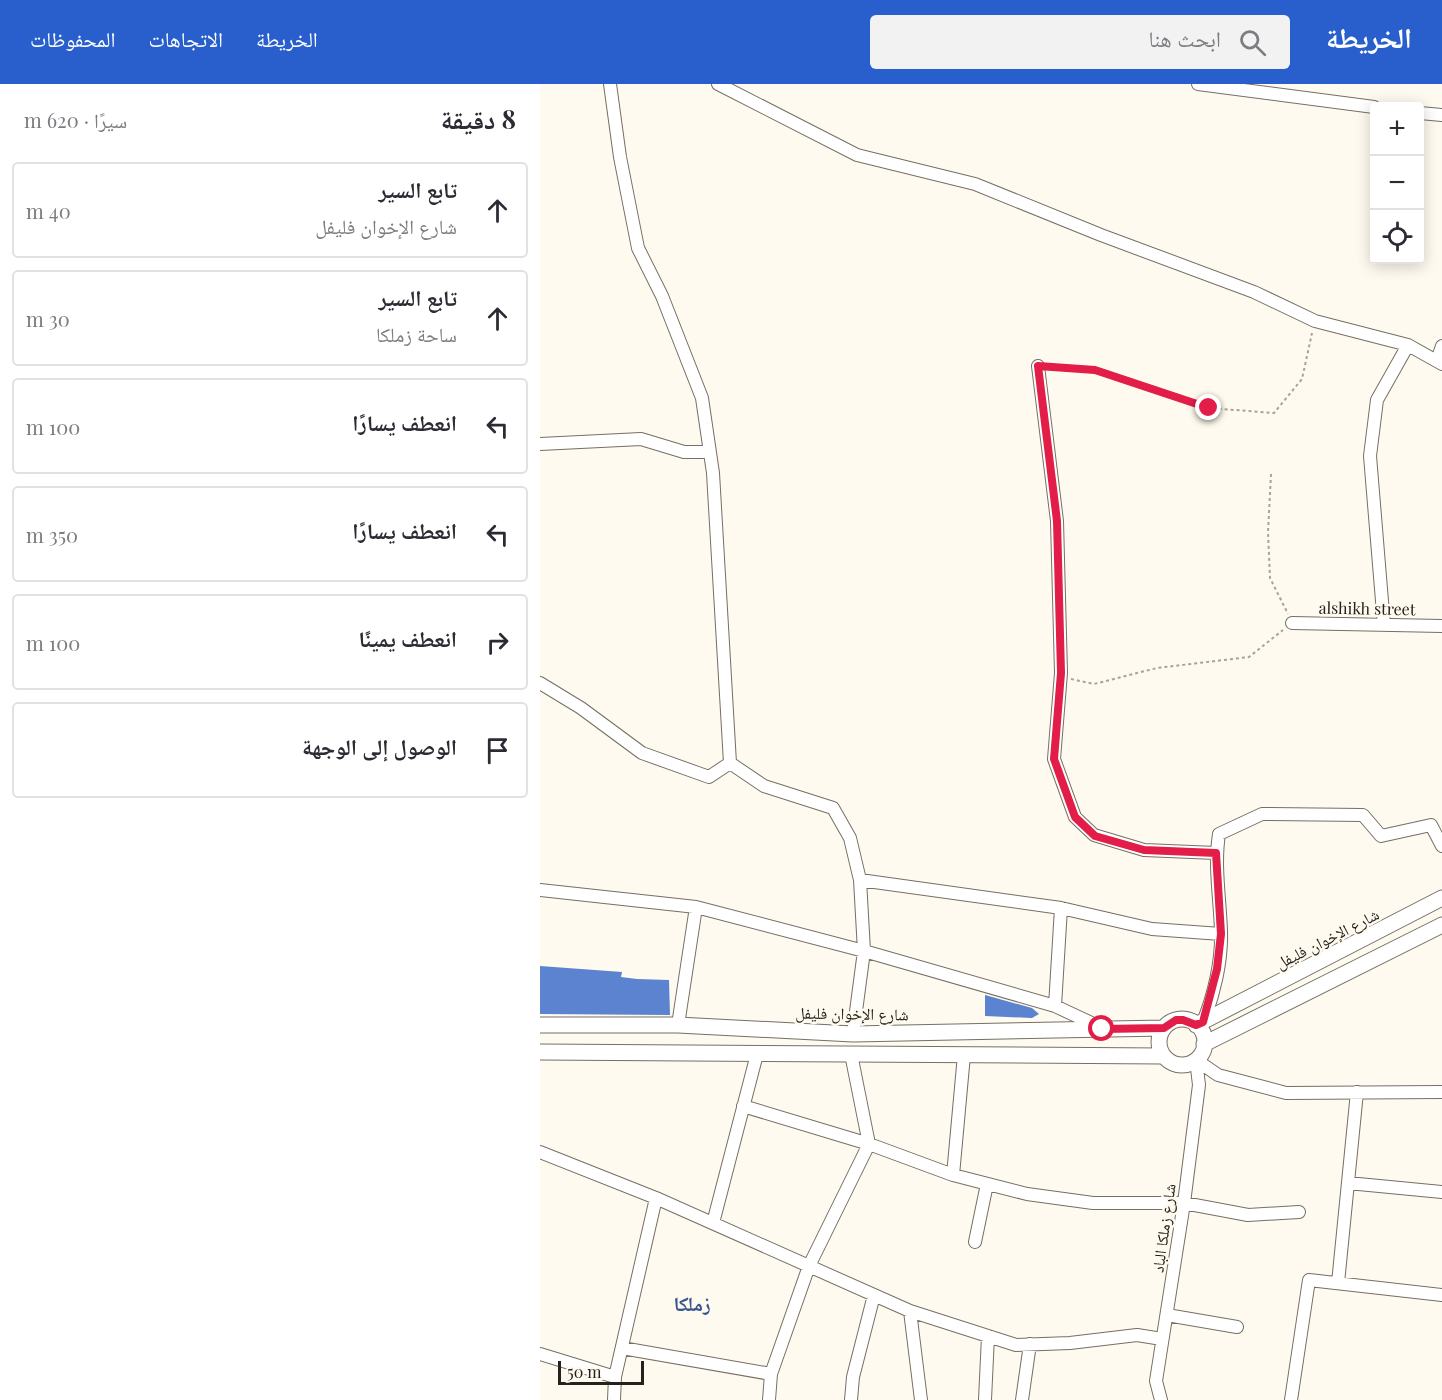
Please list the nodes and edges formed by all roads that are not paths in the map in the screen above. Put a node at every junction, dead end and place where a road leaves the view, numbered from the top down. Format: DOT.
graph roads {
  1 [pos="610,84"];
  2 [pos="718,84"];
  3 [pos="1198,84"];
  4 [pos="1370,106"];
  5 [pos="1424,114"];
  6 [pos="1442,116"];
  7 [pos="1408,345"];
  8 [pos="1442,346"];
  9 [pos="1439,363"];
  10 [pos="1038,366"];
  11 [pos="540,444"];
  12 [pos="710,452"];
  13 [pos="1292,622"];
  14 [pos="1384,625"];
  15 [pos="1442,626"];
  16 [pos="540,683"];
  17 [pos="730,763"];
  18 [pos="1442,846"];
  19 [pos="1216,853"];
  20 [pos="860,880"];
  21 [pos="540,890"];
  22 [pos="1442,898"];
  23 [pos="696,907"];
  24 [pos="1061,908"];
  25 [pos="1442,925"];
  26 [pos="1221,934"];
  27 [pos="864,951"];
  28 [pos="1055,1006"];
  29 [pos="1200,1024"];
  30 [pos="540,1025"];
  31 [pos="678,1025"];
  32 [pos="1164,1028"];
  33 [pos="1102,1029"];
  34 [pos="853,1034"];
  35 [pos="1204,1044"];
  36 [pos="540,1052"];
  37 [pos="757,1054"];
  38 [pos="851,1054"];
  39 [pos="964,1055"];
  40 [pos="1163,1056"];
  41 [pos="1196,1060"];
  42 [pos="1357,1092"];
  43 [pos="1442,1092"];
  44 [pos="743,1106"];
  45 [pos="869,1144"];
  46 [pos="540,1152"];
  47 [pos="953,1175"];
  48 [pos="1348,1183"];
  49 [pos="987,1184"];
  50 [pos="1442,1192"];
  51 [pos="656,1198"];
  52 [pos="1184,1203"];
  53 [pos="1299,1212"];
  54 [pos="713,1223"];
  55 [pos="975,1242"];
  56 [pos="809,1266"];
  57 [pos="1338,1284"];
  58 [pos="874,1295"];
  59 [pos="1442,1295"];
  60 [pos="910,1311"];
  61 [pos="1167,1316"];
  62 [pos="1237,1327"];
  63 [pos="988,1336"];
  64 [pos="1162,1339"];
  65 [pos="1030,1344"];
  66 [pos="622,1348"];
  67 [pos="540,1354"];
  68 [pos="771,1374"];
  69 [pos="615,1377"];
  70 [pos="614,1400"];
  71 [pos="769,1400"];
  72 [pos="851,1400"];
  73 [pos="921,1400"];
  74 [pos="985,1400"];
  75 [pos="1022,1400"];
  76 [pos="1161,1400"];
  77 [pos="1291,1400"];
  1 -- 12 [label="street"];
  2 -- 7 [label="street"];
  3 -- 4 [label="street"];
  5 -- 6 [label="street"];
  7 -- 9 [label="street"];
  7 -- 14 [label="street"];
  8 -- 9 [label="street"];
  10 -- 19 [label="street"];
  11 -- 12 [label="street"];
  12 -- 17 [label="street"];
  13 -- 14 [label="street, alshikh street"];
  14 -- 15 [label="street, alshikh street"];
  16 -- 17 [label="street"];
  17 -- 20 [label="street"];
  18 -- 19 [label="street"];
  19 -- 26 [label="street"];
  20 -- 24 [label="street"];
  20 -- 27 [label="street"];
  21 -- 23 [label="street"];
  22 -- 29 [label="main road, شارع الإخوان فليفل"];
  23 -- 27 [label="street"];
  23 -- 31 [label="street"];
  24 -- 26 [label="street"];
  24 -- 28 [label="street"];
  25 -- 35 [label="main road"];
  26 -- 29 [label="street"];
  27 -- 28 [label="street"];
  27 -- 34 [label="street"];
  28 -- 33 [label="street"];
  29 -- 32 [label="main road"];
  29 -- 35 [label="main road"];
  30 -- 31 [label="main road, شارع الإخوان فليفل"];
  31 -- 34 [label="main road, شارع الإخوان فليفل"];
  32 -- 33 [label="main road, شارع الإخوان فليفل"];
  32 -- 40 [label="main road"];
  33 -- 34 [label="main road, شارع الإخوان فليفل"];
  35 -- 41 [label="main road"];
  36 -- 37 [label="main road"];
  37 -- 38 [label="main road"];
  37 -- 44 [label="street"];
  38 -- 39 [label="main road"];
  38 -- 45 [label="street"];
  39 -- 40 [label="main road"];
  39 -- 47 [label="street"];
  40 -- 41 [label="main road"];
  41 -- 42 [label="street"];
  41 -- 52 [label="street, شارع زملكا الباد"];
  42 -- 43 [label="street"];
  42 -- 48 [label="street"];
  44 -- 45 [label="street"];
  44 -- 54 [label="street"];
  45 -- 47 [label="street"];
  45 -- 56 [label="street"];
  46 -- 51 [label="street"];
  47 -- 49 [label="street"];
  48 -- 50 [label="street"];
  48 -- 57 [label="street"];
  49 -- 52 [label="street"];
  49 -- 55 [label="street"];
  51 -- 54 [label="street"];
  51 -- 66 [label="street"];
  52 -- 53 [label="street"];
  52 -- 61 [label="street, شارع زملكا الباد"];
  54 -- 56 [label="street"];
  56 -- 58 [label="street"];
  56 -- 68 [label="street"];
  57 -- 59 [label="street"];
  57 -- 77 [label="street"];
  58 -- 60 [label="street"];
  58 -- 72 [label="street"];
  60 -- 63 [label="street"];
  60 -- 73 [label="street"];
  61 -- 62 [label="street"];
  61 -- 64 [label="street, شارع زملكا الباد"];
  63 -- 65 [label="street"];
  63 -- 74 [label="street"];
  64 -- 65 [label="street"];
  64 -- 76 [label="street, شارع زملكا الباد"];
  65 -- 75 [label="street"];
  66 -- 68 [label="street"];
  66 -- 69 [label="street"];
  67 -- 69 [label="street"];
  68 -- 71 [label="street"];
  69 -- 70 [label="street"];
}
